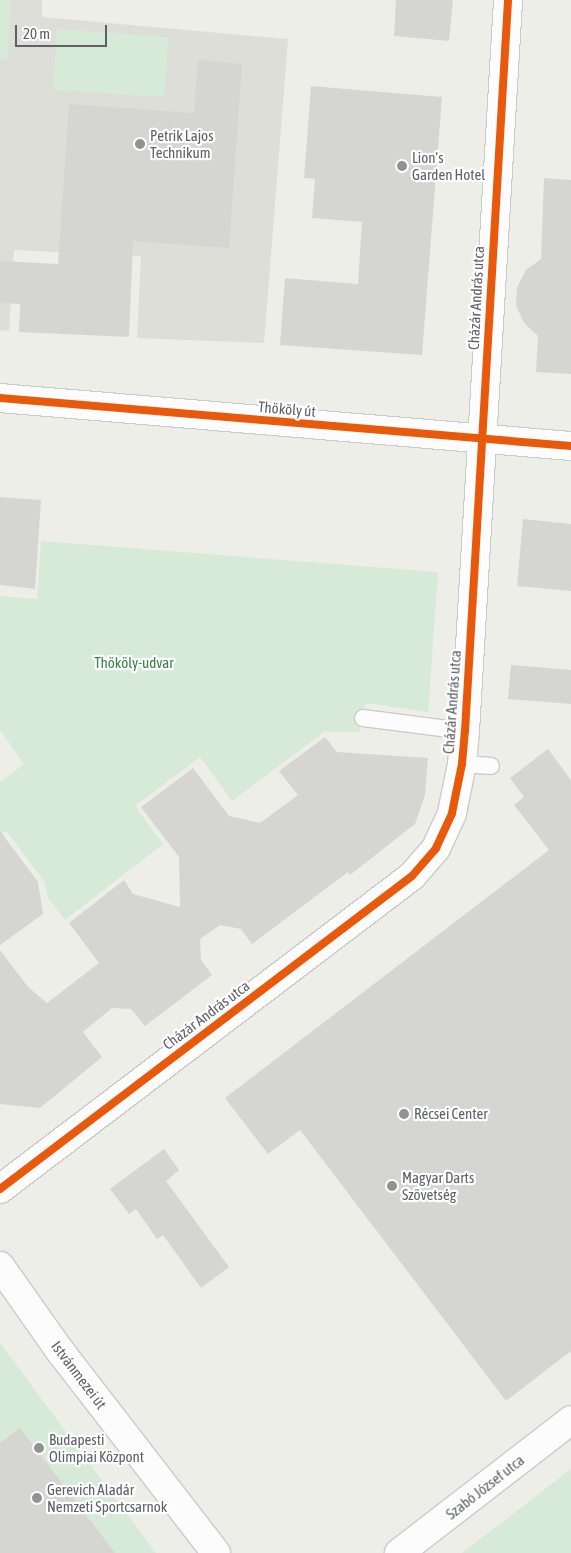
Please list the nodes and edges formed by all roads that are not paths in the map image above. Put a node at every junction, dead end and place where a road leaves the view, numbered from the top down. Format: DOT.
graph roads {
  1 [pos="508,0"];
  2 [pos="0,398"];
  3 [pos="482,439"];
  4 [pos="571,446"];
  5 [pos="363,718"];
  6 [pos="465,732"];
  7 [pos="462,764"];
  8 [pos="491,766"];
  9 [pos="0,1189"];
  10 [pos="0,1266"];
  11 [pos="571,1420"];
  12 [pos="216,1553"];
  13 [pos="398,1553"];
  1 -- 3 [label="street, Cházár András utca"];
  2 -- 3 [label="street, Thököly út"];
  3 -- 4 [label="street, Thököly út"];
  3 -- 6 [label="street, Cházár András utca"];
  5 -- 6 [label="lane"];
  6 -- 7 [label="street, Cházár András utca"];
  7 -- 8 [label="lane"];
  7 -- 9 [label="street, Cházár András utca"];
  10 -- 12 [label="street, Istvánmezei út"];
  11 -- 13 [label="street, Szabó József utca"];
}
